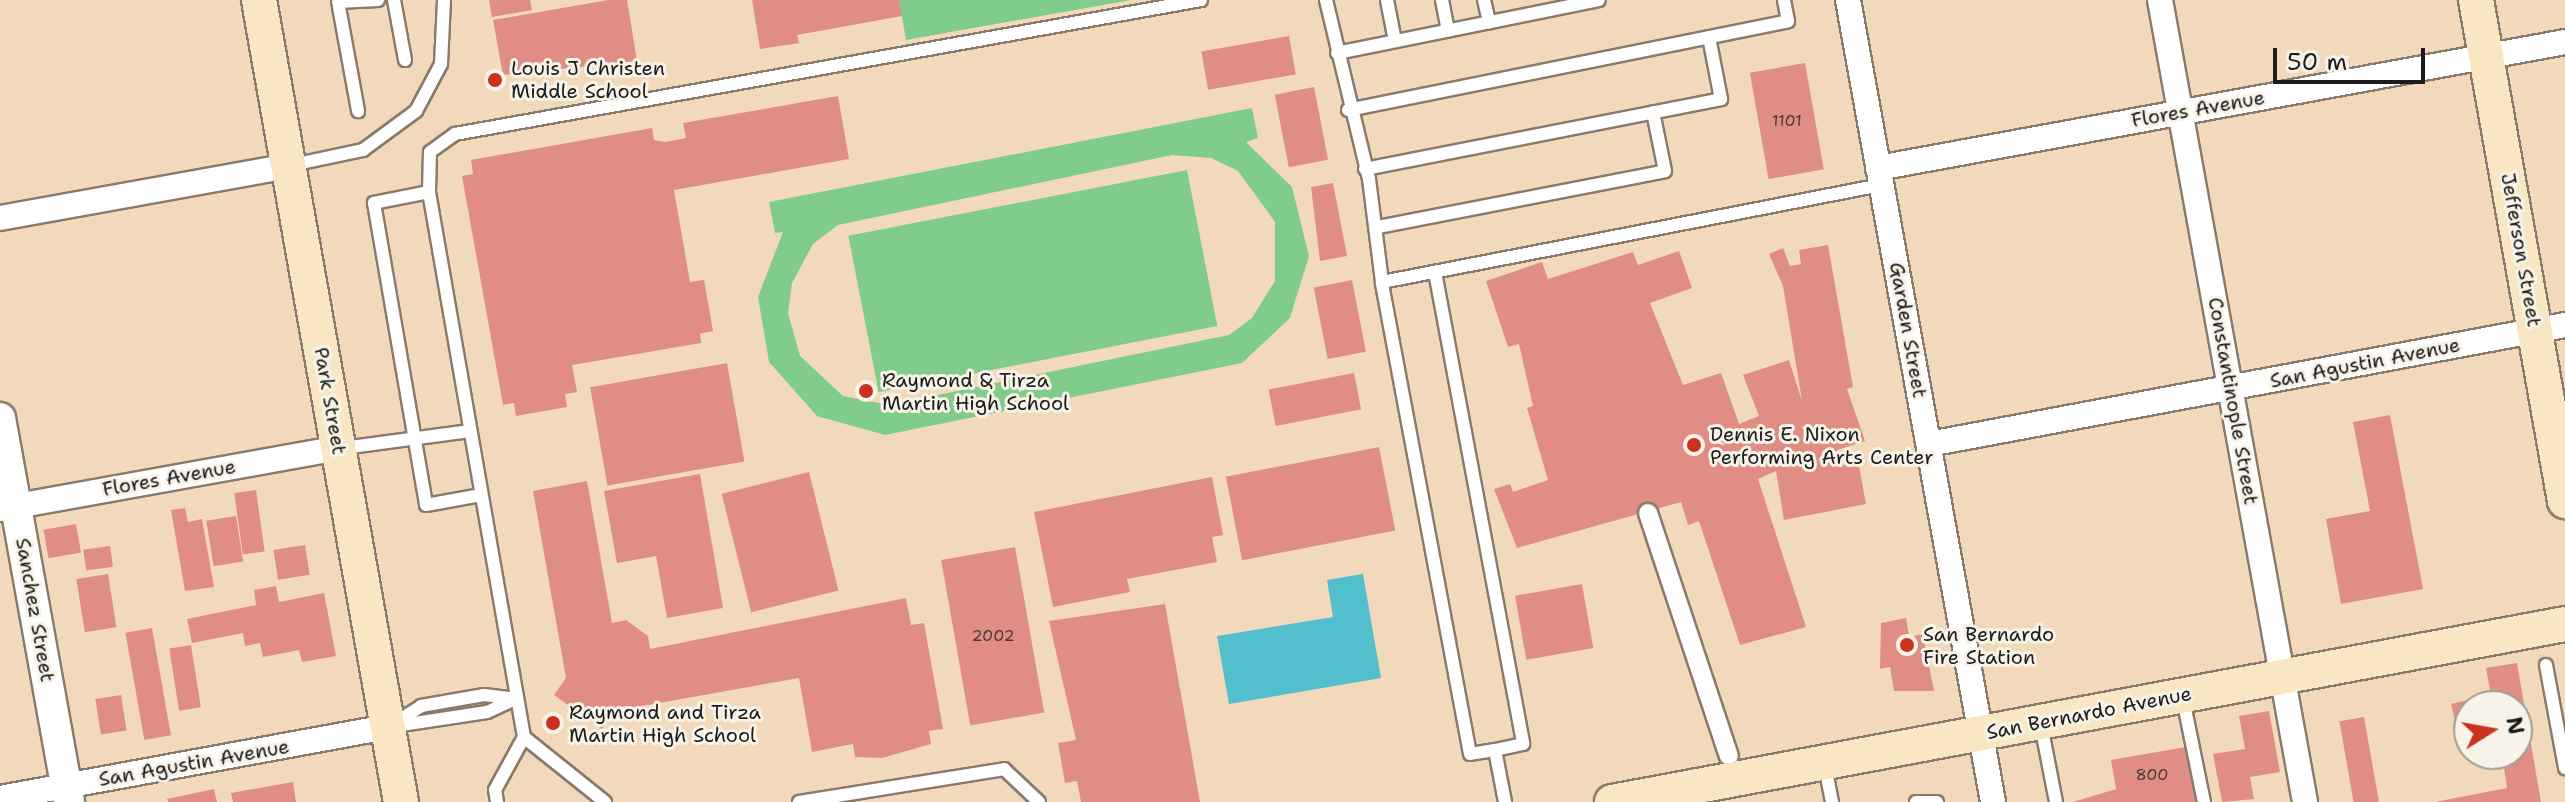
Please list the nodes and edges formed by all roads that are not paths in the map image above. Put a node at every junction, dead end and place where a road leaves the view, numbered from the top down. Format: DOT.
graph roads {
  1 [pos="259,0"];
  2 [pos="378,0"];
  3 [pos="394,0"];
  4 [pos="444,0"];
  5 [pos="1201,0"];
  6 [pos="1326,0"];
  7 [pos="1387,0"];
  8 [pos="1442,0"];
  9 [pos="1484,0"];
  10 [pos="1599,0"];
  11 [pos="1784,0"];
  12 [pos="1848,0"];
  13 [pos="2160,0"];
  14 [pos="2476,0"];
  15 [pos="338,4"];
  16 [pos="1489,22"];
  17 [pos="1448,30"];
  18 [pos="1709,37"];
  19 [pos="1395,41"];
  20 [pos="2565,42"];
  21 [pos="1337,53"];
  22 [pos="2486,56"];
  23 [pos="405,60"];
  24 [pos="1348,110"];
  25 [pos="358,111"];
  26 [pos="1653,112"];
  27 [pos="2180,112"];
  28 [pos="289,166"];
  29 [pos="1365,169"];
  30 [pos="1880,176"];
  31 [pos="429,192"];
  32 [pos="0,218"];
  33 [pos="1378,227"];
  34 [pos="1435,272"];
  35 [pos="1382,282"];
  36 [pos="2550,328"];
  37 [pos="2230,388"];
  38 [pos="0,418"];
  39 [pos="470,431"];
  40 [pos="415,441"];
  41 [pos="1929,444"];
  42 [pos="338,448"];
  43 [pos="481,495"];
  44 [pos="2565,501"];
  45 [pos="8,508"];
  46 [pos="1648,513"];
  47 [pos="2565,624"];
  48 [pos="2546,665"];
  49 [pos="2282,677"];
  50 [pos="2182,695"];
  51 [pos="515,699"];
  52 [pos="2040,722"];
  53 [pos="388,727"];
  54 [pos="1981,733"];
  55 [pos="524,737"];
  56 [pos="1495,750"];
  57 [pos="1729,756"];
  58 [pos="1824,763"];
  59 [pos="2565,768"];
  60 [pos="68,794"];
  61 [pos="1680,796"];
  62 [pos="0,798"];
  63 [pos="401,802"];
  64 [pos="497,802"];
  65 [pos="605,802"];
  66 [pos="799,802"];
  67 [pos="1038,802"];
  68 [pos="1505,802"];
  69 [pos="1612,802"];
  70 [pos="1832,802"];
  71 [pos="1916,802"];
  72 [pos="1937,802"];
  73 [pos="1993,802"];
  74 [pos="2056,802"];
  75 [pos="2204,802"];
  76 [pos="2305,802"];
  1 -- 28 [label="main road, Park Street"];
  2 -- 15 [label="lane"];
  3 -- 23 [label="lane"];
  4 -- 28 [label="lane"];
  5 -- 31 [label="lane"];
  6 -- 21 [label="lane"];
  7 -- 19 [label="lane"];
  8 -- 17 [label="lane"];
  9 -- 16 [label="lane"];
  10 -- 16 [label="lane"];
  11 -- 18 [label="lane"];
  12 -- 30 [label="street, Garden Street"];
  13 -- 27 [label="street, Constantinople Street"];
  14 -- 22 [label="main road, Jefferson Street"];
  15 -- 25 [label="lane"];
  16 -- 17 [label="lane"];
  17 -- 19 [label="lane"];
  18 -- 24 [label="lane"];
  18 -- 26 [label="lane"];
  19 -- 21 [label="lane"];
  20 -- 22 [label="street, Flores Avenue"];
  21 -- 24 [label="lane"];
  22 -- 27 [label="street, Flores Avenue"];
  22 -- 36 [label="main road, Jefferson Street"];
  24 -- 29 [label="lane"];
  26 -- 29 [label="lane"];
  26 -- 33 [label="lane"];
  27 -- 30 [label="street, Flores Avenue"];
  27 -- 37 [label="street, Constantinople Street"];
  28 -- 32 [label="street"];
  28 -- 42 [label="main road, Park Street"];
  29 -- 33 [label="lane"];
  30 -- 34 [label="lane"];
  30 -- 41 [label="street, Garden Street"];
  31 -- 39 [label="lane"];
  31 -- 40 [label="lane"];
  33 -- 35 [label="lane"];
  34 -- 35 [label="lane"];
  34 -- 56 [label="lane"];
  35 -- 56 [label="lane"];
  36 -- 37 [label="street, San Agustin Avenue"];
  36 -- 44 [label="main road, Jefferson Street"];
  37 -- 41 [label="street, San Agustin Avenue"];
  37 -- 49 [label="street, Constantinople Street"];
  38 -- 45 [label="street, Sanchez Street"];
  39 -- 40 [label="lane"];
  39 -- 43 [label="lane"];
  40 -- 42 [label="lane"];
  40 -- 43 [label="lane"];
  41 -- 54 [label="street, Garden Street"];
  42 -- 45 [label="street, Flores Avenue"];
  42 -- 53 [label="main road, Park Street"];
  43 -- 51 [label="lane"];
  45 -- 60 [label="street, Sanchez Street"];
  46 -- 57 [label="street"];
  47 -- 49 [label="main road, San Bernardo Avenue"];
  48 -- 59 [label="lane"];
  49 -- 50 [label="main road, San Bernardo Avenue"];
  49 -- 76 [label="street, Constantinople Street"];
  50 -- 52 [label="main road, San Bernardo Avenue"];
  50 -- 75 [label="lane"];
  51 -- 53 [label="lane"];
  51 -- 55 [label="lane"];
  52 -- 54 [label="main road, San Bernardo Avenue"];
  52 -- 74 [label="lane"];
  53 -- 60 [label="street, San Agustin Avenue"];
  53 -- 63 [label="main road, Park Street"];
  54 -- 58 [label="main road, San Bernardo Avenue"];
  54 -- 73 [label="street, Garden Street"];
  55 -- 64 [label="lane"];
  55 -- 65 [label="lane"];
  56 -- 68 [label="lane"];
  58 -- 61 [label="main road, San Bernardo Avenue"];
  58 -- 70 [label="lane"];
  60 -- 62 [label="street, San Agustin Avenue"];
  61 -- 69 [label="main road, San Bernardo Avenue"];
  66 -- 67 [label="lane"];
  71 -- 72 [label="lane"];
}
